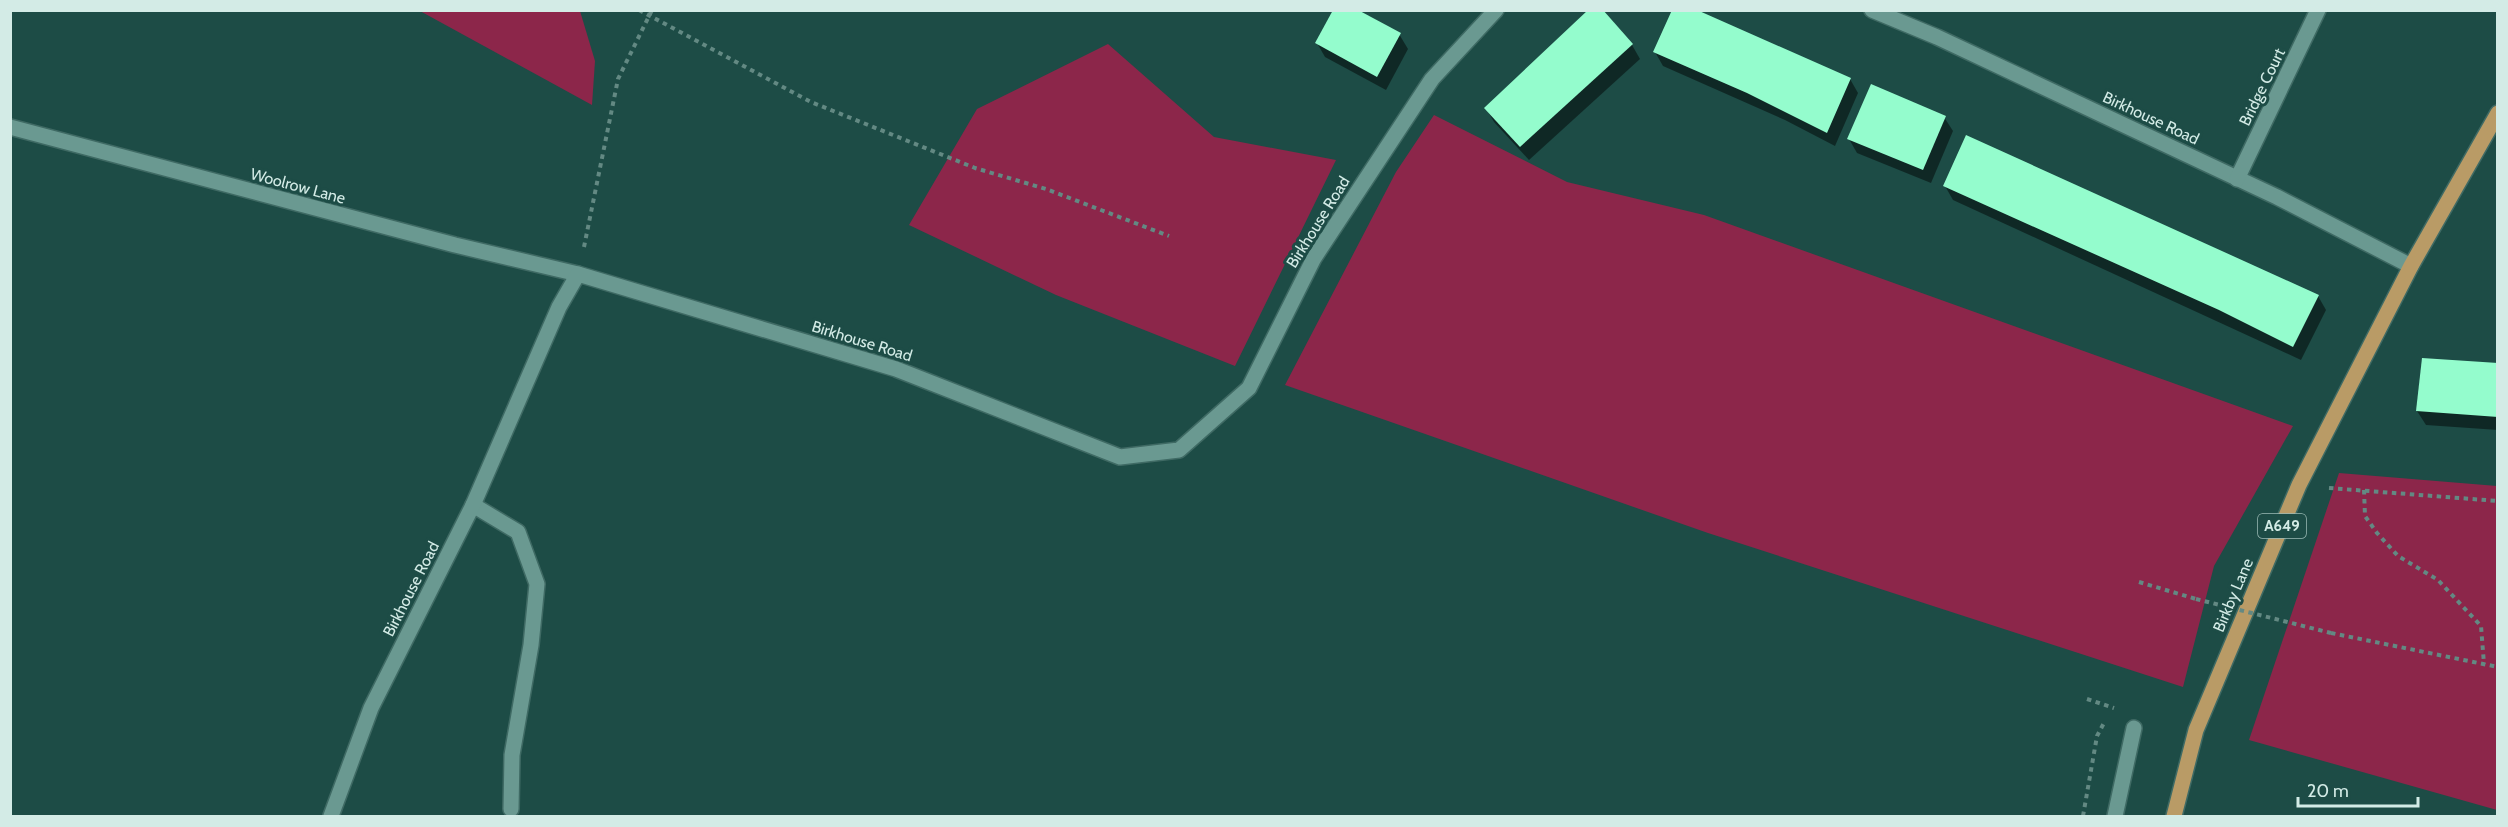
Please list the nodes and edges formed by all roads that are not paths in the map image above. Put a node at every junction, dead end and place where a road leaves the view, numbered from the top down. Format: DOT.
graph roads {
  1 [pos="1496,10"];
  2 [pos="1872,10"];
  3 [pos="2318,10"];
  4 [pos="2498,113"];
  5 [pos="10,127"];
  6 [pos="2237,178"];
  7 [pos="2411,266"];
  8 [pos="578,274"];
  9 [pos="473,505"];
  10 [pos="2134,728"];
  11 [pos="511,809"];
  12 [pos="331,816"];
  13 [pos="2115,816"];
  14 [pos="2174,816"];
  1 -- 8 [label="street, Birkhouse Road"];
  2 -- 6 [label="street, Birkhouse Road"];
  3 -- 6 [label="street, Bridge Court"];
  4 -- 7 [label="main road, A649"];
  5 -- 8 [label="street, Woolrow Lane"];
  6 -- 7 [label="street, Birkhouse Road"];
  7 -- 14 [label="main road, Birkby Lane / A649"];
  8 -- 9 [label="street, Birkhouse Road"];
  9 -- 11 [label="street"];
  9 -- 12 [label="street, Birkhouse Road"];
  10 -- 13 [label="street"];
}
